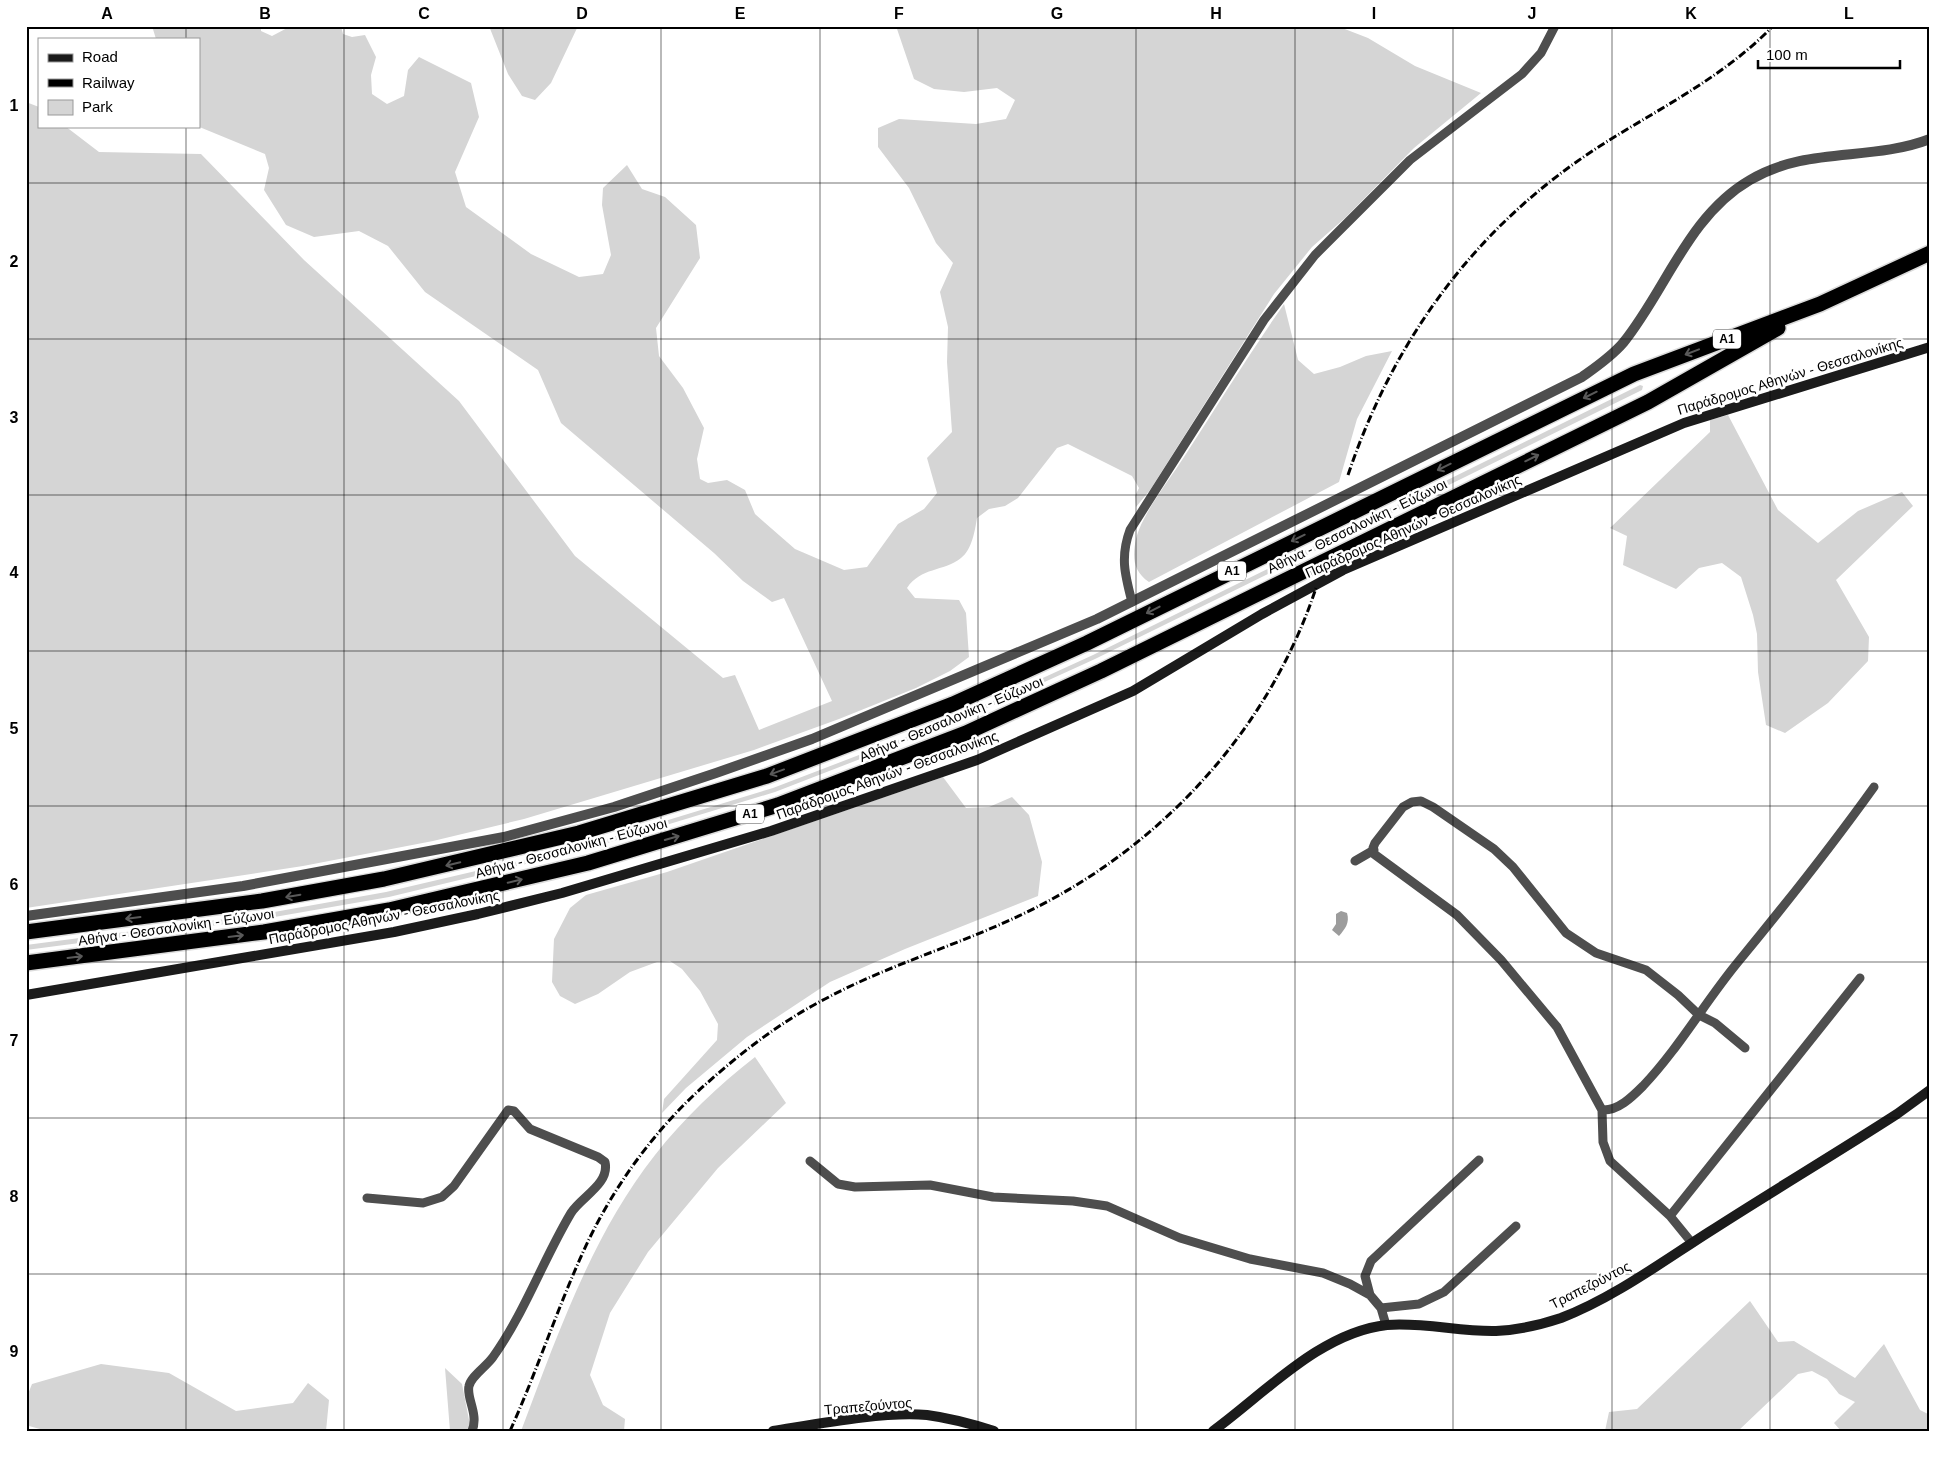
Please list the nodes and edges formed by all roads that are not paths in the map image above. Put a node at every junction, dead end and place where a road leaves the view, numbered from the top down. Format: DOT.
graph roads {
  1 [pos="1555,26"];
  2 [pos="1930,139"];
  3 [pos="1930,253"];
  4 [pos="1819,304"];
  5 [pos="1930,347"];
  6 [pos="1132,602"];
  7 [pos="1874,787"];
  8 [pos="1374,850"];
  9 [pos="1354,861"];
  10 [pos="26,916"];
  11 [pos="26,932"];
  12 [pos="26,963"];
  13 [pos="1860,978"];
  14 [pos="26,995"];
  15 [pos="1699,1015"];
  16 [pos="1745,1048"];
  17 [pos="1930,1090"];
  18 [pos="1602,1110"];
  19 [pos="1479,1160"];
  20 [pos="810,1161"];
  21 [pos="366,1198"];
  22 [pos="1670,1216"];
  23 [pos="1516,1226"];
  24 [pos="1692,1243"];
  25 [pos="1370,1295"];
  26 [pos="1381,1308"];
  27 [pos="1386,1325"];
  28 [pos="472,1431"];
  29 [pos="773,1431"];
  30 [pos="994,1431"];
  31 [pos="1213,1431"];
  1 -- 6 [label="street"];
  2 -- 6 [label="street"];
  3 -- 4 [label="highway, Αθήνα - Θεσσαλονίκη - Εύζωνοι / Α1"];
  4 -- 11 [label="highway, Αθήνα - Θεσσαλονίκη - Εύζωνοι / Α1, one-way"];
  12 -- 4 [label="highway, Αθήνα - Θεσσαλονίκη - Εύζωνοι / Α1, one-way"];
  5 -- 14 [label="main road, Παράδρομος Αθηνών - Θεσσαλονίκης"];
  6 -- 10 [label="street"];
  7 -- 15 [label="street"];
  8 -- 9 [label="street"];
  8 -- 15 [label="street"];
  8 -- 18 [label="street"];
  13 -- 22 [label="street"];
  15 -- 16 [label="street"];
  15 -- 18 [label="street"];
  17 -- 24 [label="main road, Τραπεζούντος"];
  18 -- 22 [label="street"];
  19 -- 25 [label="street"];
  20 -- 25 [label="street"];
  21 -- 28 [label="street"];
  22 -- 24 [label="street"];
  23 -- 26 [label="street"];
  24 -- 27 [label="main road, Τραπεζούντος"];
  25 -- 26 [label="street"];
  26 -- 27 [label="street"];
  27 -- 31 [label="main road, Τραπεζούντος"];
  29 -- 30 [label="main road, Τραπεζούντος"];
}
